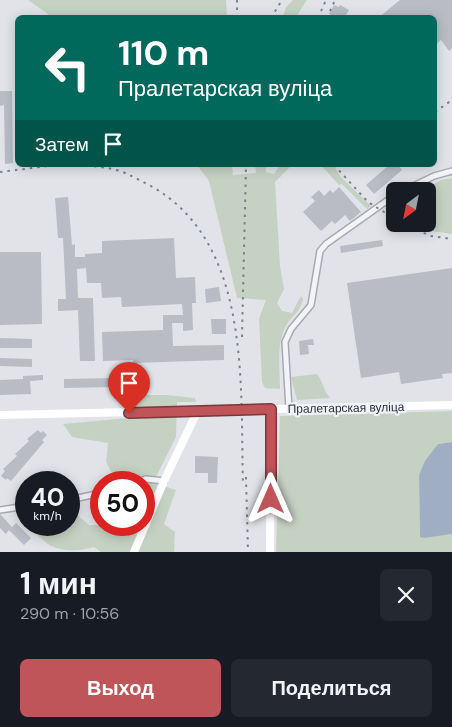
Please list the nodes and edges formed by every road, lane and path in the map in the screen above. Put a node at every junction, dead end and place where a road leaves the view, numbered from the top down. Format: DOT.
graph roads {
  1 [pos="452,171"];
  2 [pos="422,182"];
  3 [pos="386,202"];
  4 [pos="452,405"];
  5 [pos="271,409"];
  6 [pos="289,409"];
  7 [pos="197,412"];
  8 [pos="0,415"];
  9 [pos="155,480"];
  10 [pos="164,481"];
  11 [pos="15,508"];
  12 [pos="0,510"];
  13 [pos="134,552"];
  14 [pos="270,552"];
  1 -- 2 [label="street"];
  3 -- 6 [label="street"];
  4 -- 6 [label="main road, Пралетарская вуліца"];
  5 -- 6 [label="main road, Пралетарская вуліца"];
  5 -- 7 [label="main road, Пралетарская вуліца"];
  5 -- 14 [label="main road"];
  7 -- 8 [label="main road, Пралетарская вуліца"];
  7 -- 10 [label="main road"];
  9 -- 10 [label="street"];
  10 -- 13 [label="main road"];
  11 -- 12 [label="street"];
}
